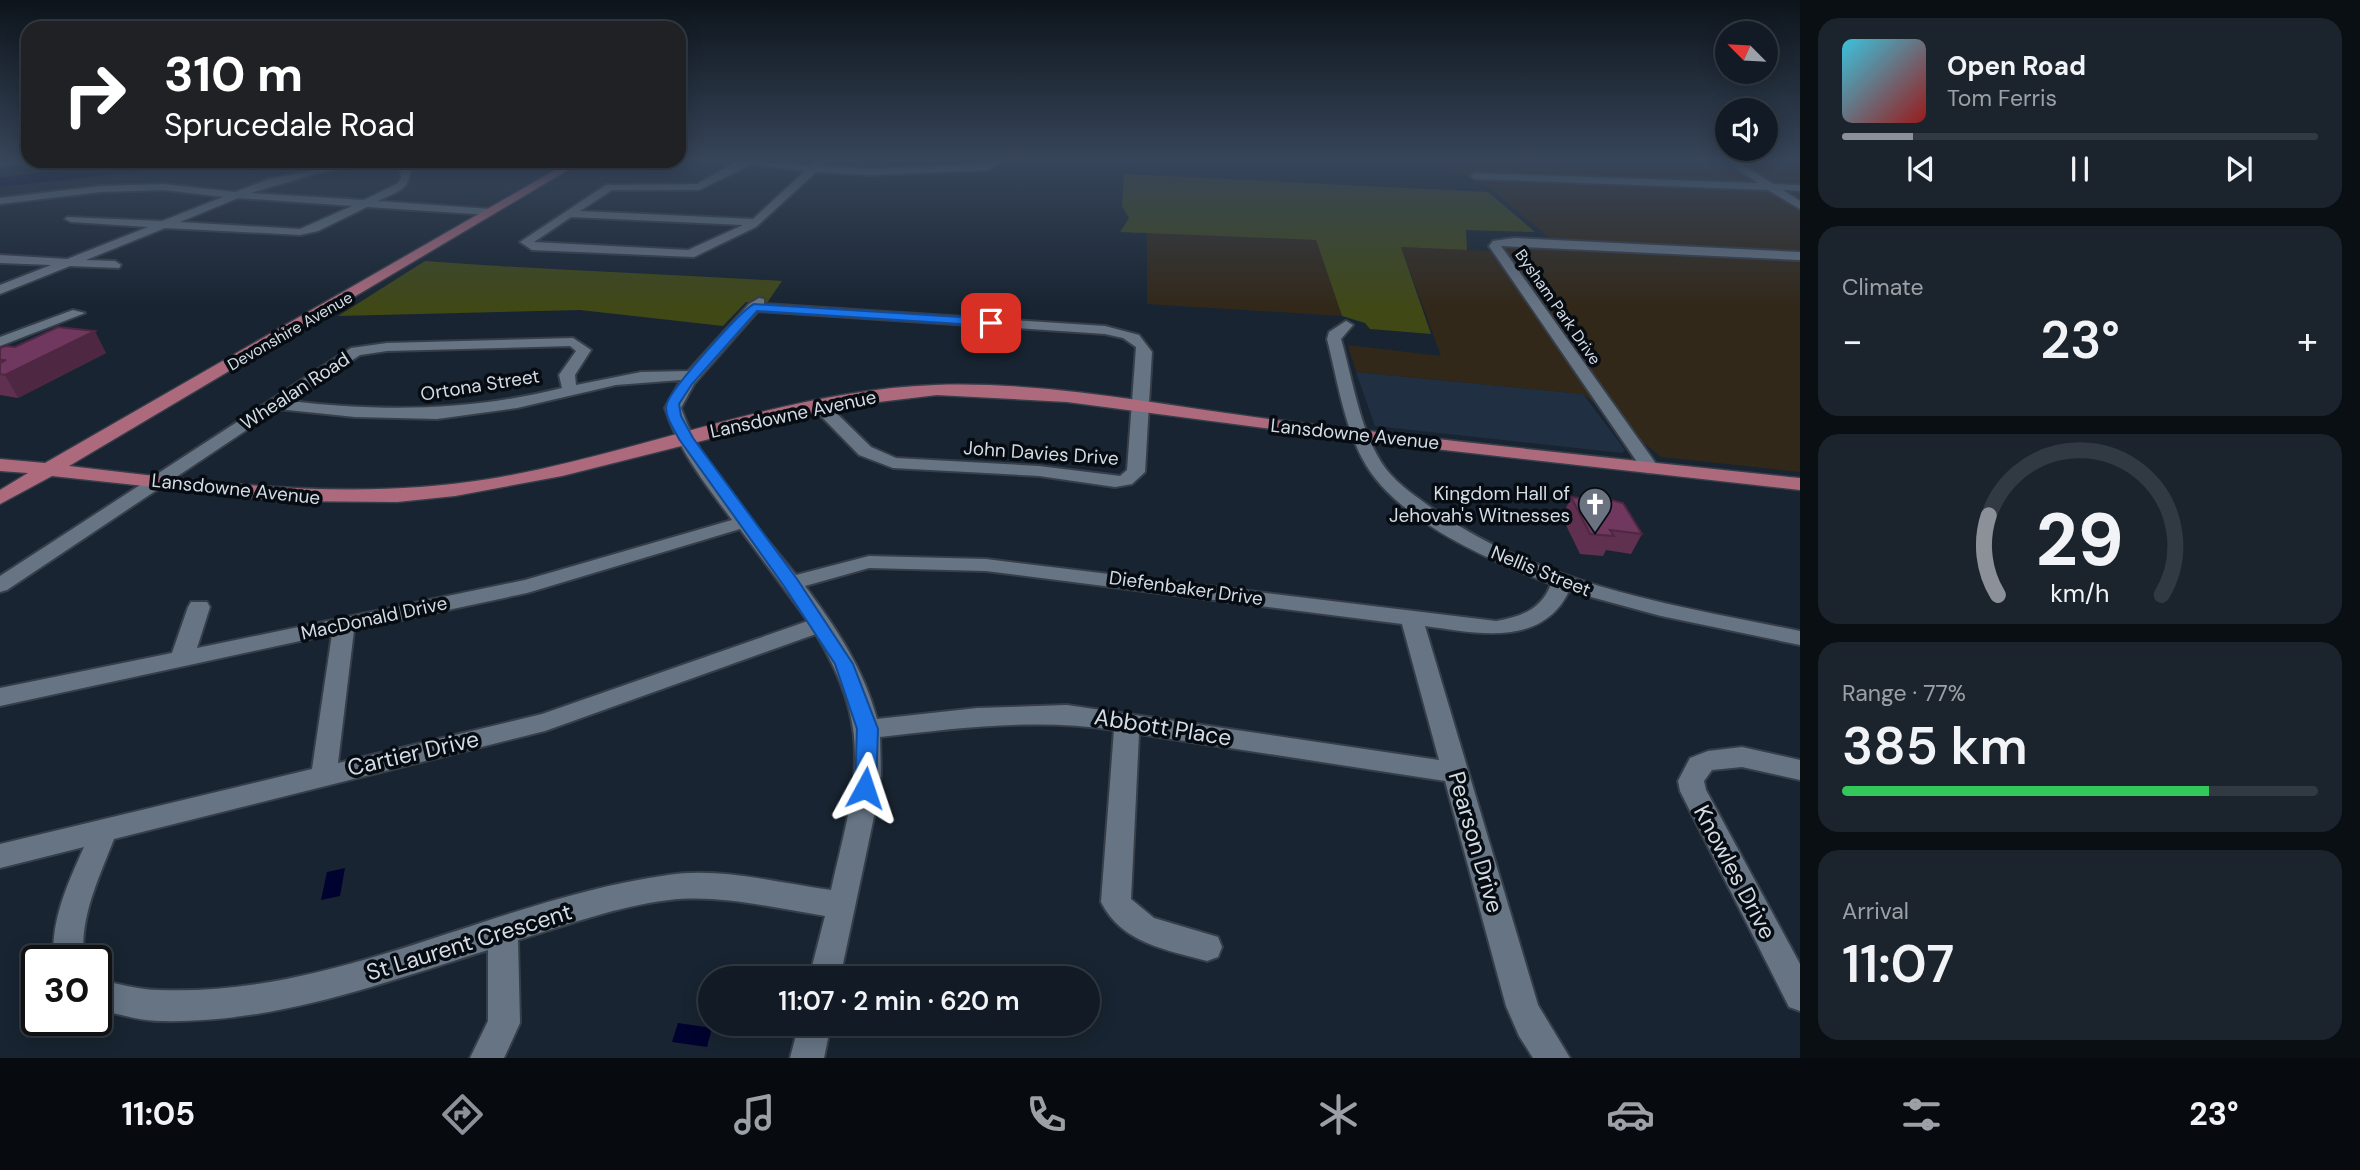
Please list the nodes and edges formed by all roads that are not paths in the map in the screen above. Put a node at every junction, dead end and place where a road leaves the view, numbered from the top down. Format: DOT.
graph roads {
  1 [pos="199,209"];
  2 [pos="354,209"];
  3 [pos="459,209"];
  4 [pos="495,209"];
  5 [pos="576,209"];
  6 [pos="770,209"];
  7 [pos="491,212"];
  8 [pos="569,214"];
  9 [pos="71,219"];
  10 [pos="757,222"];
  11 [pos="160,225"];
  12 [pos="1800,256"];
  13 [pos="0,259"];
  14 [pos="73,260"];
  15 [pos="115,265"];
  16 [pos="0,290"];
  17 [pos="78,313"];
  18 [pos="1346,325"];
  19 [pos="0,342"];
  20 [pos="692,376"];
  21 [pos="570,391"];
  22 [pos="273,404"];
  23 [pos="819,405"];
  24 [pos="1142,408"];
  25 [pos="1364,435"];
  26 [pos="686,439"];
  27 [pos="0,465"];
  28 [pos="1650,468"];
  29 [pos="49,469"];
  30 [pos="157,482"];
  31 [pos="1800,484"];
  32 [pos="0,498"];
  33 [pos="744,522"];
  34 [pos="1562,582"];
  35 [pos="791,583"];
  36 [pos="0,585"];
  37 [pos="199,607"];
  38 [pos="1412,619"];
  39 [pos="344,625"];
  40 [pos="819,625"];
  41 [pos="1800,638"];
  42 [pos="182,658"];
  43 [pos="0,697"];
  44 [pos="1127,721"];
  45 [pos="868,729"];
  46 [pos="1800,770"];
  47 [pos="1457,773"];
  48 [pos="324,775"];
  49 [pos="104,831"];
  50 [pos="0,856"];
  51 [pos="842,905"];
  52 [pos="503,934"];
  53 [pos="68,945"];
  54 [pos="1207,947"];
  55 [pos="828,966"];
  56 [pos="1800,996"];
  57 [pos="112,997"];
  58 [pos="812,1036"];
  59 [pos="486,1058"];
  60 [pos="807,1058"];
  61 [pos="1553,1058"];
  1 -- 11 [label="street"];
  2 -- 11 [label="street"];
  3 -- 7 [label="street"];
  4 -- 7 [label="main road, Devonshire Avenue"];
  5 -- 8 [label="street"];
  6 -- 10 [label="street"];
  7 -- 29 [label="main road, Devonshire Avenue"];
  8 -- 10 [label="street"];
  8 -- 10 [label="street"];
  9 -- 11 [label="street"];
  11 -- 14 [label="street"];
  12 -- 28 [label="street, Bysham Park Drive"];
  13 -- 14 [label="street"];
  14 -- 15 [label="street"];
  14 -- 16 [label="street"];
  17 -- 19 [label="street"];
  18 -- 25 [label="street, Nellis Street"];
  20 -- 21 [label="street, Ortona Street"];
  20 -- 24 [label="street, John Davies Drive"];
  20 -- 26 [label="street"];
  21 -- 22 [label="street, Ortona Street"];
  21 -- 22 [label="street, Whealan Road"];
  22 -- 30 [label="street, Whealan Road"];
  23 -- 24 [label="main road, Lansdowne Avenue"];
  23 -- 24 [label="street, John Davies Drive"];
  23 -- 26 [label="main road, Lansdowne Avenue"];
  24 -- 25 [label="main road, Lansdowne Avenue"];
  25 -- 28 [label="main road, Lansdowne Avenue"];
  25 -- 34 [label="street, Nellis Street"];
  26 -- 30 [label="main road, Lansdowne Avenue"];
  26 -- 33 [label="street"];
  27 -- 29 [label="main road, Lansdowne Avenue"];
  28 -- 31 [label="main road, Lansdowne Avenue"];
  29 -- 30 [label="main road, Lansdowne Avenue"];
  29 -- 32 [label="main road, Devonshire Avenue"];
  30 -- 36 [label="street, Whealan Road"];
  33 -- 35 [label="street"];
  33 -- 39 [label="street, MacDonald Drive"];
  34 -- 38 [label="street, Diefenbaker Drive"];
  34 -- 41 [label="street, Nellis Street"];
  35 -- 38 [label="street, Diefenbaker Drive"];
  35 -- 40 [label="street"];
  37 -- 42 [label="street"];
  38 -- 47 [label="street, Pearson Drive"];
  39 -- 42 [label="street, MacDonald Drive"];
  39 -- 48 [label="street"];
  40 -- 45 [label="street"];
  40 -- 48 [label="street, Cartier Drive"];
  42 -- 43 [label="street, MacDonald Drive"];
  44 -- 45 [label="street, Abbott Place"];
  44 -- 47 [label="street, Abbott Place"];
  44 -- 54 [label="street"];
  45 -- 51 [label="street"];
  46 -- 56 [label="street, Knowles Drive"];
  47 -- 61 [label="street, Pearson Drive"];
  48 -- 49 [label="street, Cartier Drive"];
  49 -- 50 [label="street, Cartier Drive"];
  49 -- 53 [label="street"];
  51 -- 52 [label="street, St Laurent Crescent"];
  51 -- 55 [label="street"];
  52 -- 57 [label="street, St Laurent Crescent"];
  52 -- 59 [label="street"];
  58 -- 60 [label="street"];
}
